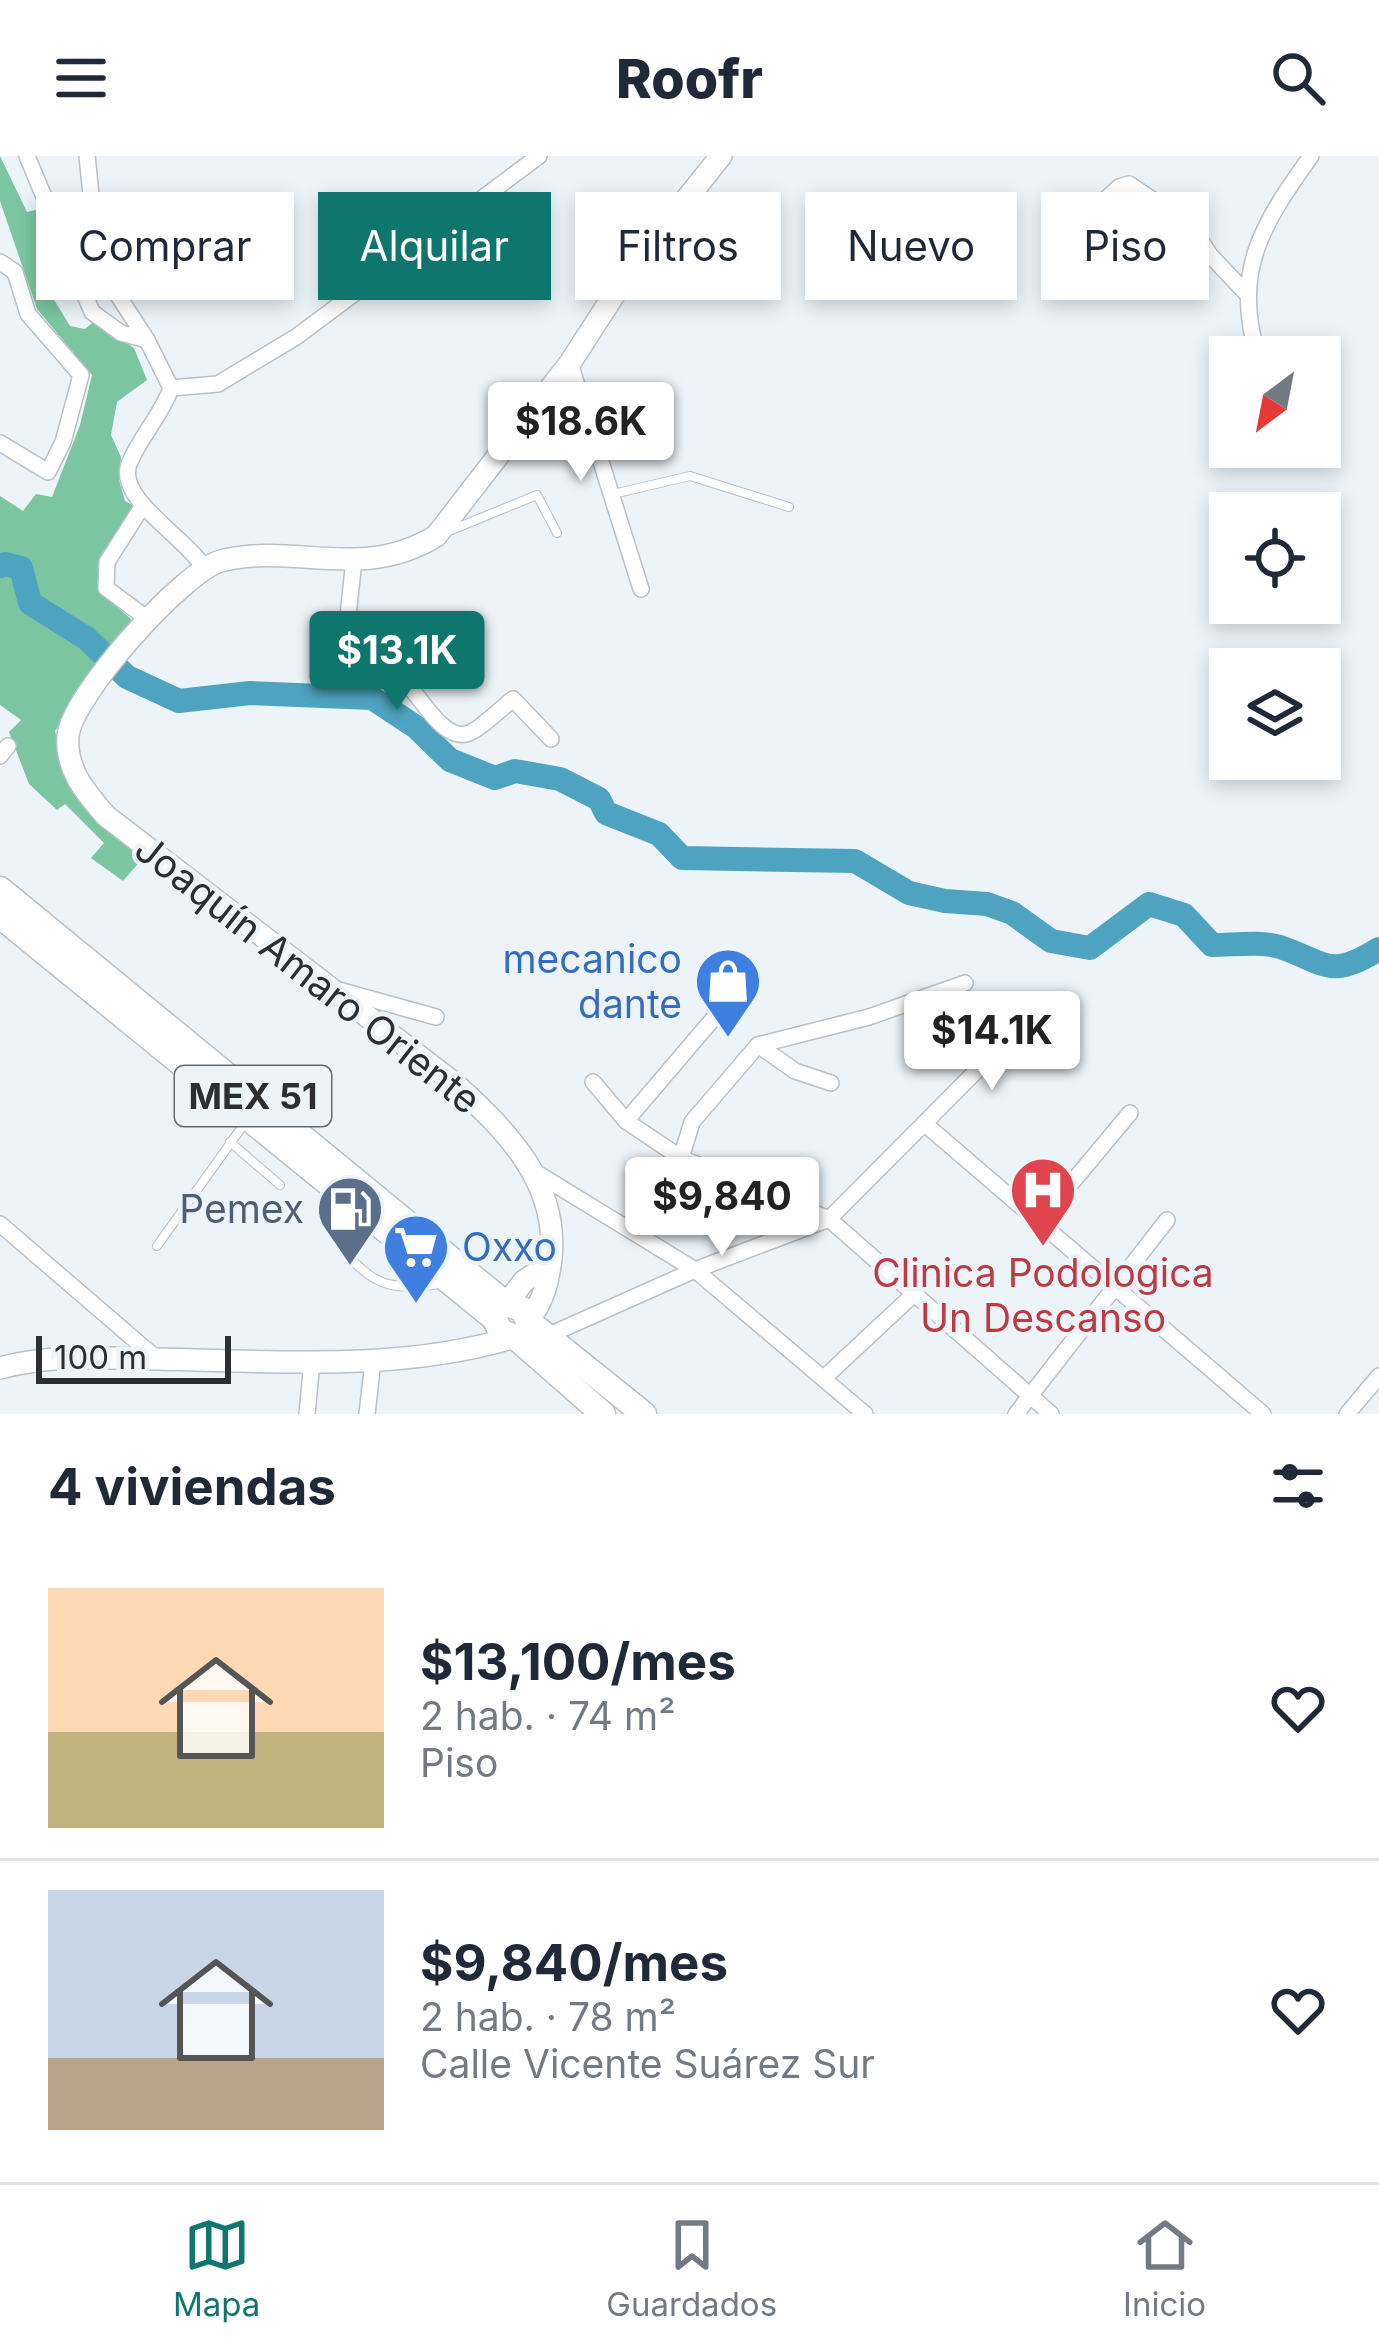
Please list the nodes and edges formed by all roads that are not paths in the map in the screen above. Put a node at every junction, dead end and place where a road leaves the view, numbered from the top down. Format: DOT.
graph roads {
  1 [pos="27,156"];
  2 [pos="87,156"];
  3 [pos="539,156"];
  4 [pos="721,156"];
  5 [pos="1311,156"];
  6 [pos="1114,192"];
  7 [pos="1141,192"];
  8 [pos="1209,254"];
  9 [pos="0,262"];
  10 [pos="1248,295"];
  11 [pos="1253,336"];
  12 [pos="146,340"];
  13 [pos="570,363"];
  14 [pos="171,388"];
  15 [pos="0,442"];
  16 [pos="611,495"];
  17 [pos="142,507"];
  18 [pos="789,507"];
  19 [pos="556,532"];
  20 [pos="436,536"];
  21 [pos="354,560"];
  22 [pos="204,568"];
  23 [pos="641,589"];
  24 [pos="146,623"];
  25 [pos="551,739"];
  26 [pos="0,889"];
  27 [pos="0,916"];
  28 [pos="965,983"];
  29 [pos="333,989"];
  30 [pos="436,1017"];
  31 [pos="712,1018"];
  32 [pos="1022,1025"];
  33 [pos="758,1046"];
  34 [pos="593,1082"];
  35 [pos="830,1083"];
  36 [pos="1130,1113"];
  37 [pos="248,1119"];
  38 [pos="626,1121"];
  39 [pos="925,1124"];
  40 [pos="230,1142"];
  41 [pos="681,1158"];
  42 [pos="531,1170"];
  43 [pos="280,1186"];
  44 [pos="344,1197"];
  45 [pos="829,1219"];
  46 [pos="1167,1220"];
  47 [pos="1039,1222"];
  48 [pos="0,1224"];
  49 [pos="157,1246"];
  50 [pos="550,1264"];
  51 [pos="695,1270"];
  52 [pos="448,1282"];
  53 [pos="1114,1286"];
  54 [pos="914,1294"];
  55 [pos="500,1312"];
  56 [pos="530,1331"];
  57 [pos="481,1347"];
  58 [pos="157,1359"];
  59 [pos="312,1361"];
  60 [pos="373,1361"];
  61 [pos="0,1368"];
  62 [pos="1379,1376"];
  63 [pos="824,1378"];
  64 [pos="1030,1396"];
  65 [pos="307,1414"];
  66 [pos="367,1414"];
  67 [pos="603,1414"];
  68 [pos="644,1414"];
  69 [pos="865,1414"];
  70 [pos="1016,1414"];
  71 [pos="1051,1414"];
  72 [pos="1263,1414"];
  73 [pos="1347,1414"];
  1 -- 12 [label="street"];
  2 -- 12 [label="street"];
  3 -- 14 [label="street"];
  4 -- 13 [label="street"];
  5 -- 10 [label="street"];
  6 -- 7 [label="street"];
  8 -- 10 [label="street"];
  9 -- 15 [label="street"];
  10 -- 11 [label="street"];
  12 -- 14 [label="street"];
  13 -- 16 [label="street"];
  13 -- 20 [label="street"];
  14 -- 17 [label="street"];
  16 -- 18 [label="lane"];
  16 -- 23 [label="street"];
  17 -- 22 [label="street"];
  17 -- 24 [label="street"];
  19 -- 20 [label="lane"];
  20 -- 21 [label="street"];
  21 -- 22 [label="street"];
  21 -- 25 [label="street"];
  22 -- 24 [label="street"];
  24 -- 29 [label="street, Joaquín Amaro Oriente"];
  26 -- 55 [label="main road, MEX 51"];
  27 -- 37 [label="main road, MEX 51"];
  28 -- 33 [label="street"];
  29 -- 30 [label="street"];
  29 -- 42 [label="street, Joaquín Amaro Oriente"];
  31 -- 38 [label="street"];
  32 -- 39 [label="street"];
  33 -- 35 [label="street"];
  33 -- 41 [label="street"];
  34 -- 38 [label="street"];
  36 -- 47 [label="street"];
  37 -- 40 [label="lane"];
  37 -- 44 [label="main road, MEX 51"];
  38 -- 41 [label="street"];
  39 -- 45 [label="street"];
  39 -- 47 [label="street"];
  40 -- 43 [label="lane"];
  40 -- 49 [label="lane"];
  41 -- 45 [label="street"];
  42 -- 50 [label="street, Joaquín Amaro Oriente"];
  42 -- 51 [label="street"];
  44 -- 52 [label="main road, MEX 51"];
  44 -- 52 [label="lane"];
  45 -- 51 [label="street"];
  45 -- 54 [label="street"];
  46 -- 53 [label="street"];
  47 -- 53 [label="street"];
  48 -- 58 [label="street"];
  50 -- 55 [label="street"];
  50 -- 56 [label="street"];
  51 -- 56 [label="street"];
  51 -- 63 [label="street"];
  52 -- 55 [label="main road, MEX 51"];
  53 -- 64 [label="street"];
  53 -- 72 [label="street"];
  54 -- 63 [label="street"];
  54 -- 64 [label="street"];
  55 -- 56 [label="main road, MEX 51"];
  55 -- 57 [label="street"];
  56 -- 57 [label="street"];
  56 -- 67 [label="main road, MEX 51"];
  56 -- 68 [label="main road, MEX 51"];
  57 -- 60 [label="street"];
  58 -- 59 [label="street"];
  58 -- 61 [label="street"];
  59 -- 60 [label="street"];
  59 -- 65 [label="street"];
  60 -- 66 [label="street"];
  62 -- 73 [label="street"];
  63 -- 69 [label="street"];
  64 -- 70 [label="street"];
  64 -- 71 [label="street"];
}
